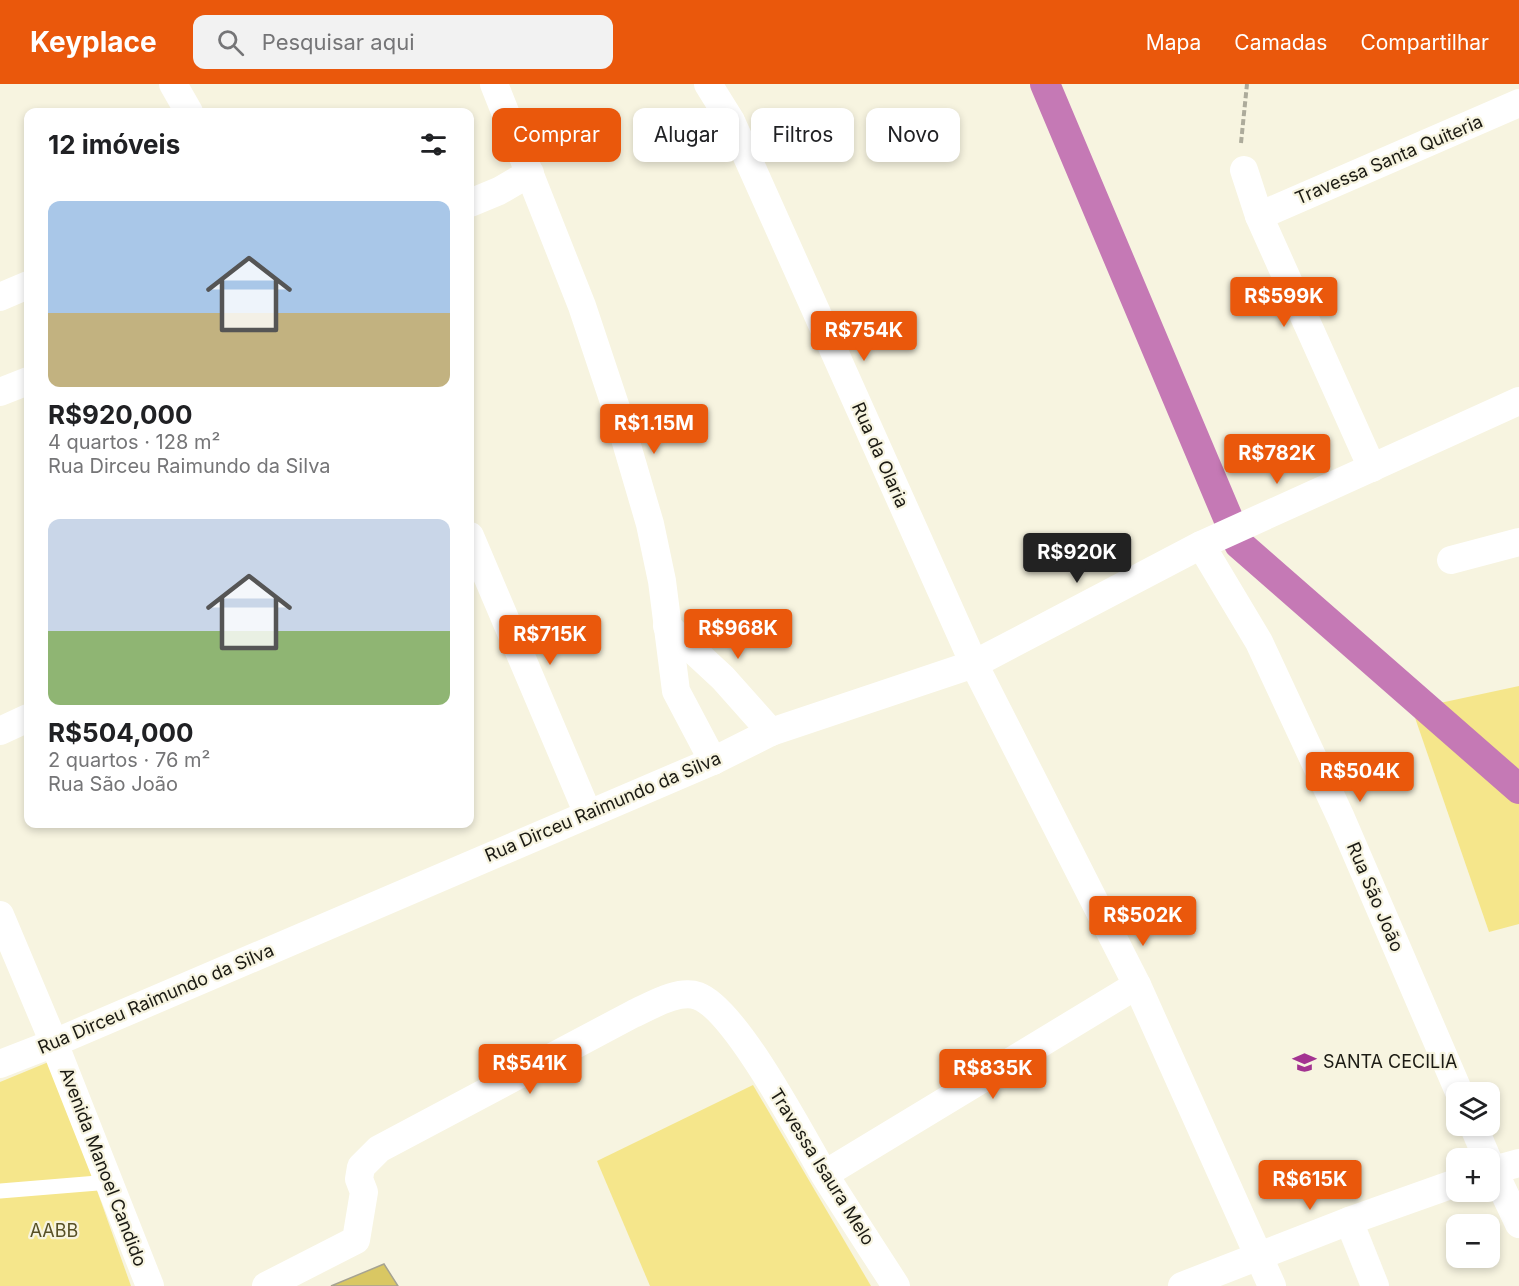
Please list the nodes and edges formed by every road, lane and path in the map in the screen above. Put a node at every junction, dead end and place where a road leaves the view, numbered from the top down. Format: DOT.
graph roads {
  1 [pos="173,84"];
  2 [pos="494,84"];
  3 [pos="708,84"];
  4 [pos="1247,84"];
  5 [pos="1519,103"];
  6 [pos="187,108"];
  7 [pos="1244,170"];
  8 [pos="530,173"];
  9 [pos="474,201"];
  10 [pos="1259,216"];
  11 [pos="24,287"];
  12 [pos="0,297"];
  13 [pos="24,383"];
  14 [pos="0,392"];
  15 [pos="1519,401"];
  16 [pos="1372,468"];
  17 [pos="1519,542"];
  18 [pos="1202,545"];
  19 [pos="474,554"];
  20 [pos="1451,560"];
  21 [pos="667,626"];
  22 [pos="974,664"];
  23 [pos="24,720"];
  24 [pos="0,731"];
  25 [pos="771,732"];
  26 [pos="713,761"];
  27 [pos="588,814"];
  28 [pos="0,915"];
  29 [pos="1137,985"];
  30 [pos="54,1043"];
  31 [pos="0,1064"];
  32 [pos="1455,1082"];
  33 [pos="825,1174"];
  34 [pos="1500,1175"];
  35 [pos="110,1182"];
  36 [pos="1446,1187"];
  37 [pos="0,1191"];
  38 [pos="1349,1221"];
  39 [pos="1519,1224"];
  40 [pos="1257,1256"];
  41 [pos="150,1286"];
  42 [pos="266,1286"];
  43 [pos="896,1286"];
  44 [pos="1182,1286"];
  45 [pos="1272,1286"];
  46 [pos="1375,1286"];
  1 -- 6 [label="street"];
  2 -- 8 [label="street"];
  3 -- 22 [label="street, Rua da Olaria"];
  4 -- 7 [label="path"];
  5 -- 10 [label="street, Travessa Santa Quiteria"];
  7 -- 10 [label="street"];
  8 -- 9 [label="street"];
  8 -- 21 [label="street"];
  10 -- 16 [label="street"];
  11 -- 12 [label="street"];
  13 -- 14 [label="street"];
  15 -- 16 [label="street"];
  16 -- 18 [label="street, Rua Dirceu Raimundo da Silva"];
  17 -- 20 [label="street"];
  18 -- 22 [label="street, Rua Dirceu Raimundo da Silva"];
  18 -- 32 [label="street, Rua São João"];
  19 -- 27 [label="street"];
  21 -- 25 [label="street"];
  21 -- 26 [label="street"];
  22 -- 25 [label="street, Rua Dirceu Raimundo da Silva"];
  22 -- 29 [label="street, Rua da Olaria"];
  23 -- 24 [label="street"];
  25 -- 26 [label="street, Rua Dirceu Raimundo da Silva"];
  26 -- 27 [label="street, Rua Dirceu Raimundo da Silva"];
  27 -- 30 [label="street, Rua Dirceu Raimundo da Silva"];
  28 -- 30 [label="street, Avenida Manoel Candido"];
  29 -- 33 [label="street"];
  29 -- 40 [label="street, Rua da Olaria"];
  30 -- 31 [label="street, Rua Dirceu Raimundo da Silva"];
  30 -- 35 [label="street, Avenida Manoel Candido"];
  33 -- 42 [label="street, Travessa Isaura Melo"];
  33 -- 43 [label="street, Travessa Isaura Melo"];
  34 -- 39 [label="street"];
  35 -- 37 [label="lane"];
  35 -- 41 [label="street, Avenida Manoel Candido"];
  36 -- 38 [label="street"];
  38 -- 40 [label="street"];
  38 -- 46 [label="street"];
  40 -- 44 [label="street"];
  40 -- 45 [label="street, Rua da Olaria"];
}
